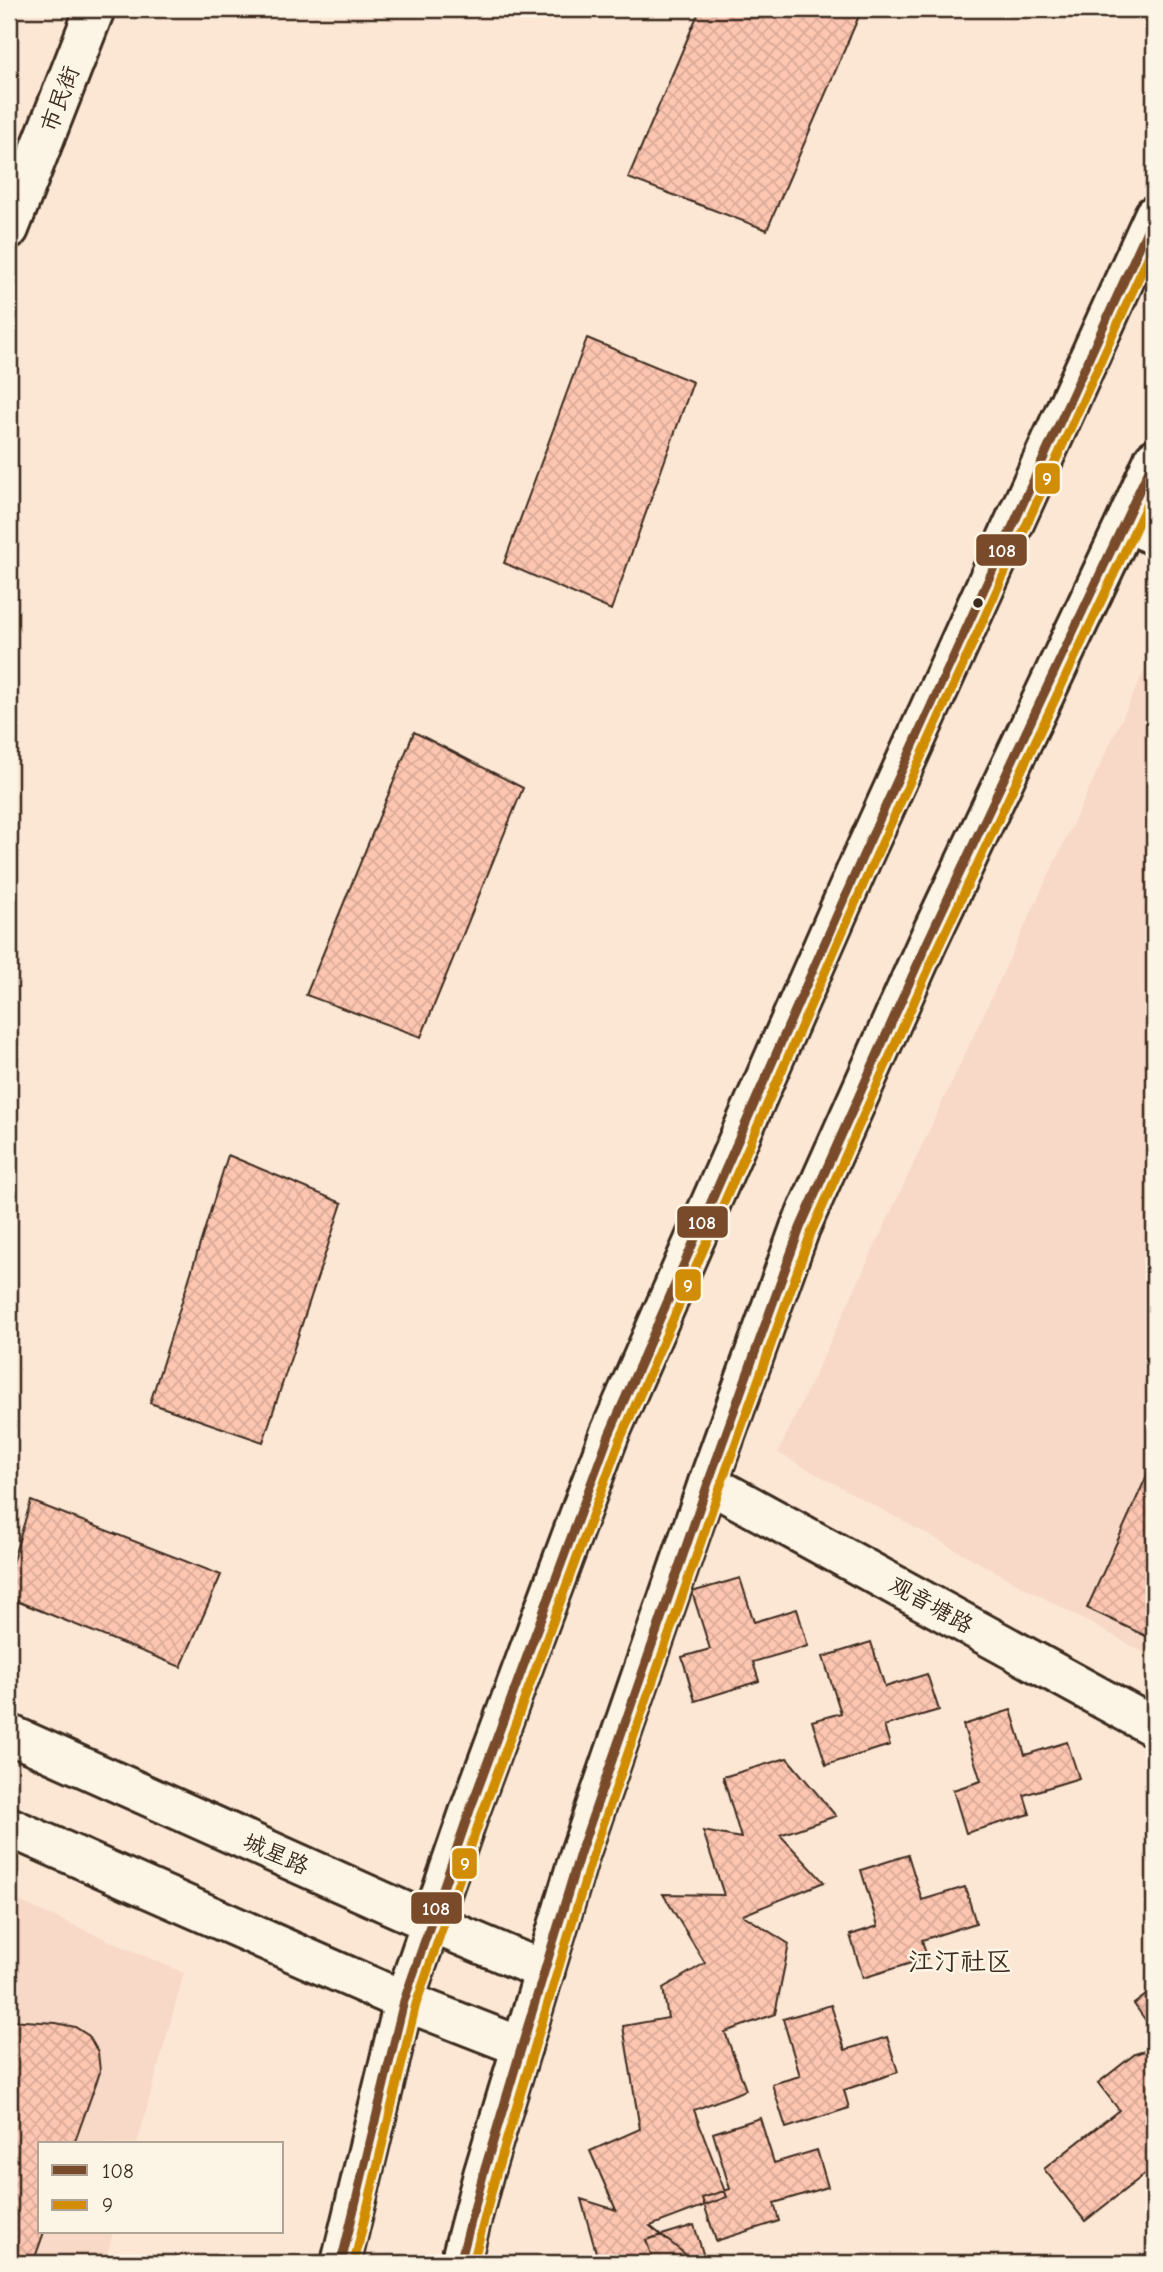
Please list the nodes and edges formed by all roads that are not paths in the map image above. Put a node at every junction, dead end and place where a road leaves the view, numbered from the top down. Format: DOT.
graph roads {
  1 [pos="95,9"];
  2 [pos="1154,215"];
  3 [pos="9,229"];
  4 [pos="1154,459"];
  5 [pos="1141,528"];
  6 [pos="708,1483"];
  7 [pos="1154,1727"];
  8 [pos="9,1734"];
  9 [pos="9,1827"];
  10 [pos="431,1923"];
  11 [pos="545,1971"];
  12 [pos="404,2001"];
  13 [pos="522,2047"];
  14 [pos="341,2263"];
  15 [pos="460,2263"];
  1 -- 3 [label="main road, 市民街"];
  2 -- 10 [label="main road"];
  4 -- 5 [label="main road"];
  5 -- 6 [label="main road"];
  6 -- 7 [label="main road, 观音塘路"];
  6 -- 11 [label="main road"];
  8 -- 10 [label="main road, 城星路"];
  9 -- 12 [label="main road"];
  10 -- 11 [label="main road, 城星路"];
  10 -- 12 [label="main road"];
  11 -- 13 [label="main road"];
  12 -- 13 [label="main road"];
  12 -- 14 [label="main road"];
  13 -- 15 [label="main road"];
}
